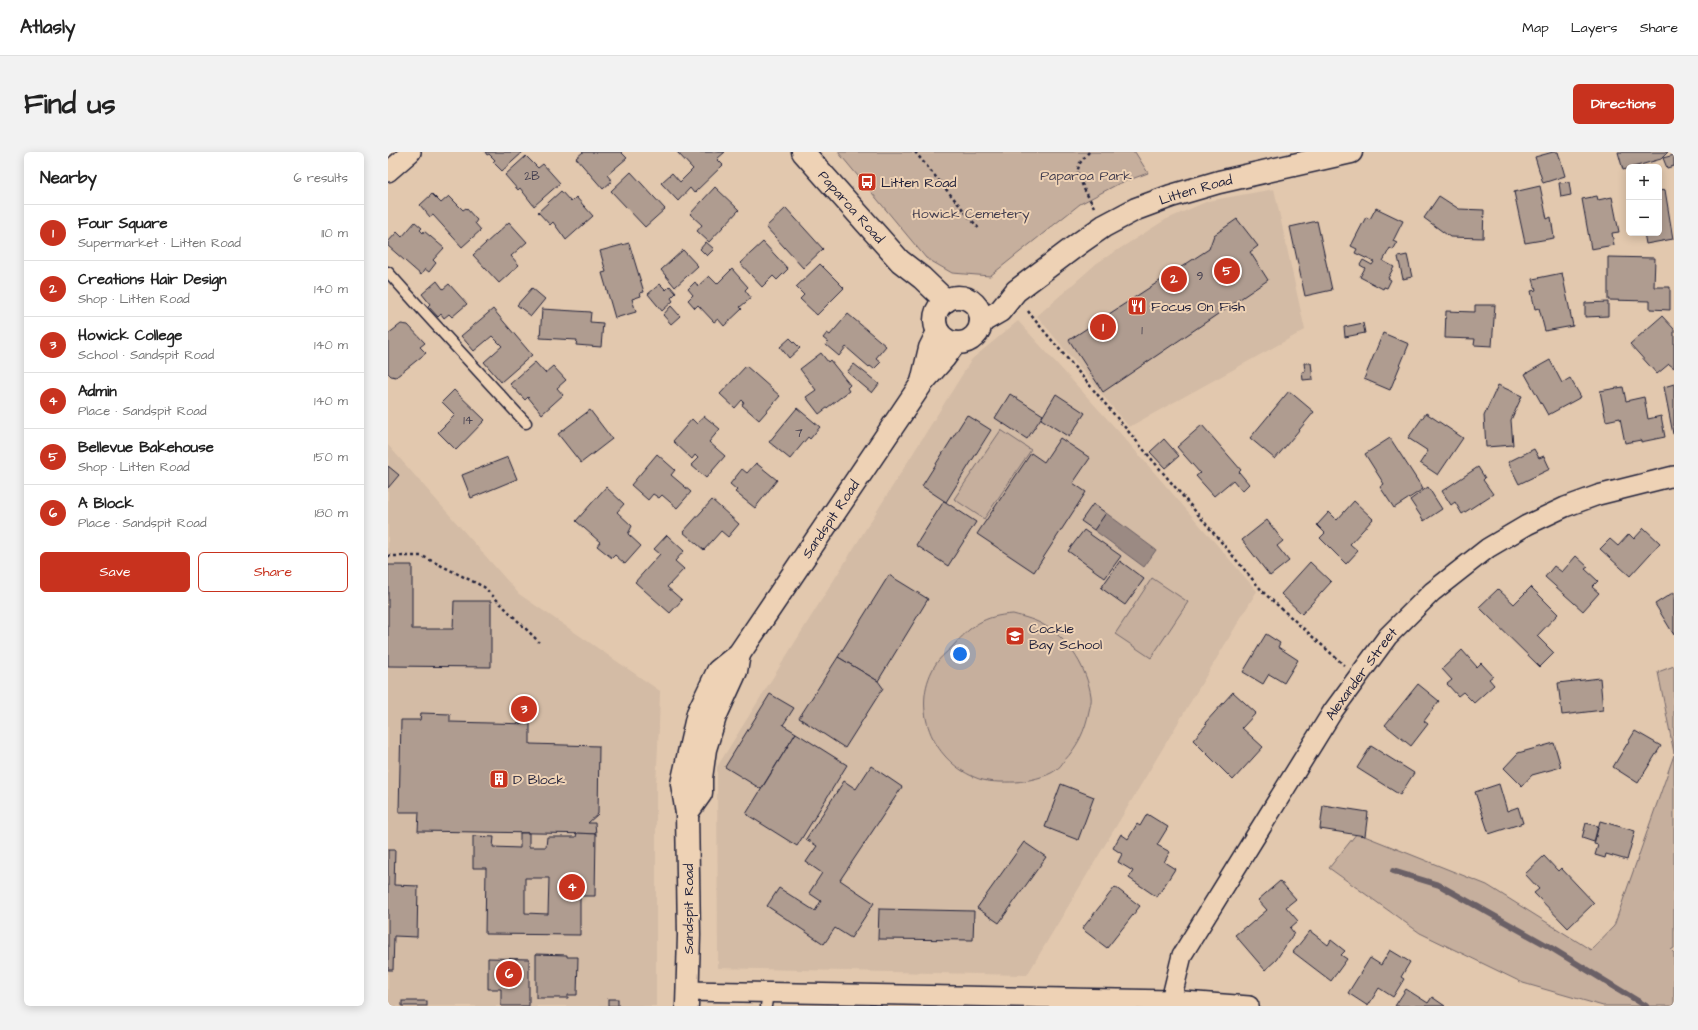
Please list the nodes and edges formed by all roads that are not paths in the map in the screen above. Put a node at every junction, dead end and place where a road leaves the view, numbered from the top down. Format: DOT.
graph roads {
  1 [pos="411,152"];
  2 [pos="803,152"];
  3 [pos="1351,152"];
  4 [pos="388,172"];
  5 [pos="388,272"];
  6 [pos="978,313"];
  7 [pos="944,322"];
  8 [pos="526,423"];
  9 [pos="1674,476"];
  10 [pos="687,999"];
  11 [pos="767,1000"];
  12 [pos="1171,1000"];
  13 [pos="1249,1006"];
  1 -- 4 [label="street"];
  2 -- 7 [label="main road, Paparoa Road"];
  3 -- 6 [label="main road, Litten Road"];
  5 -- 8 [label="lane"];
  6 -- 7 [label="main road"];
  6 -- 7 [label="main road"];
  7 -- 10 [label="main road, Sandspit Road"];
  9 -- 12 [label="street, Alexander Street"];
  10 -- 11 [label="street"];
  11 -- 12 [label="street"];
  12 -- 13 [label="street"];
}
